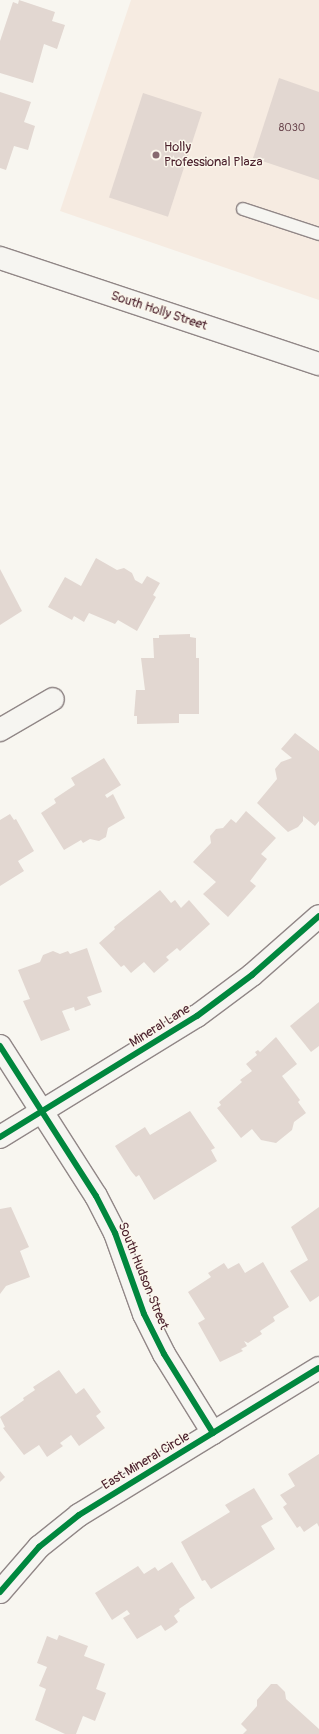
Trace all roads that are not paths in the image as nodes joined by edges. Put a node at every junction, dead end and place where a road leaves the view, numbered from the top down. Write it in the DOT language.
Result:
graph roads {
  1 [pos="243,209"];
  2 [pos="319,234"];
  3 [pos="0,258"];
  4 [pos="319,364"];
  5 [pos="53,699"];
  6 [pos="0,730"];
  7 [pos="319,916"];
  8 [pos="0,1046"];
  9 [pos="41,1113"];
  10 [pos="0,1137"];
  11 [pos="319,1368"];
  12 [pos="213,1433"];
  13 [pos="0,1592"];
  1 -- 2 [label="lane"];
  3 -- 4 [label="street, South Holly Street"];
  5 -- 6 [label="street"];
  7 -- 9 [label="street, Mineral Lane"];
  8 -- 9 [label="street, South Hudson Street"];
  9 -- 10 [label="street, Mineral Lane"];
  9 -- 12 [label="street, South Hudson Street"];
  11 -- 12 [label="street, East Mineral Circle"];
  12 -- 13 [label="street, East Mineral Circle"];
}
